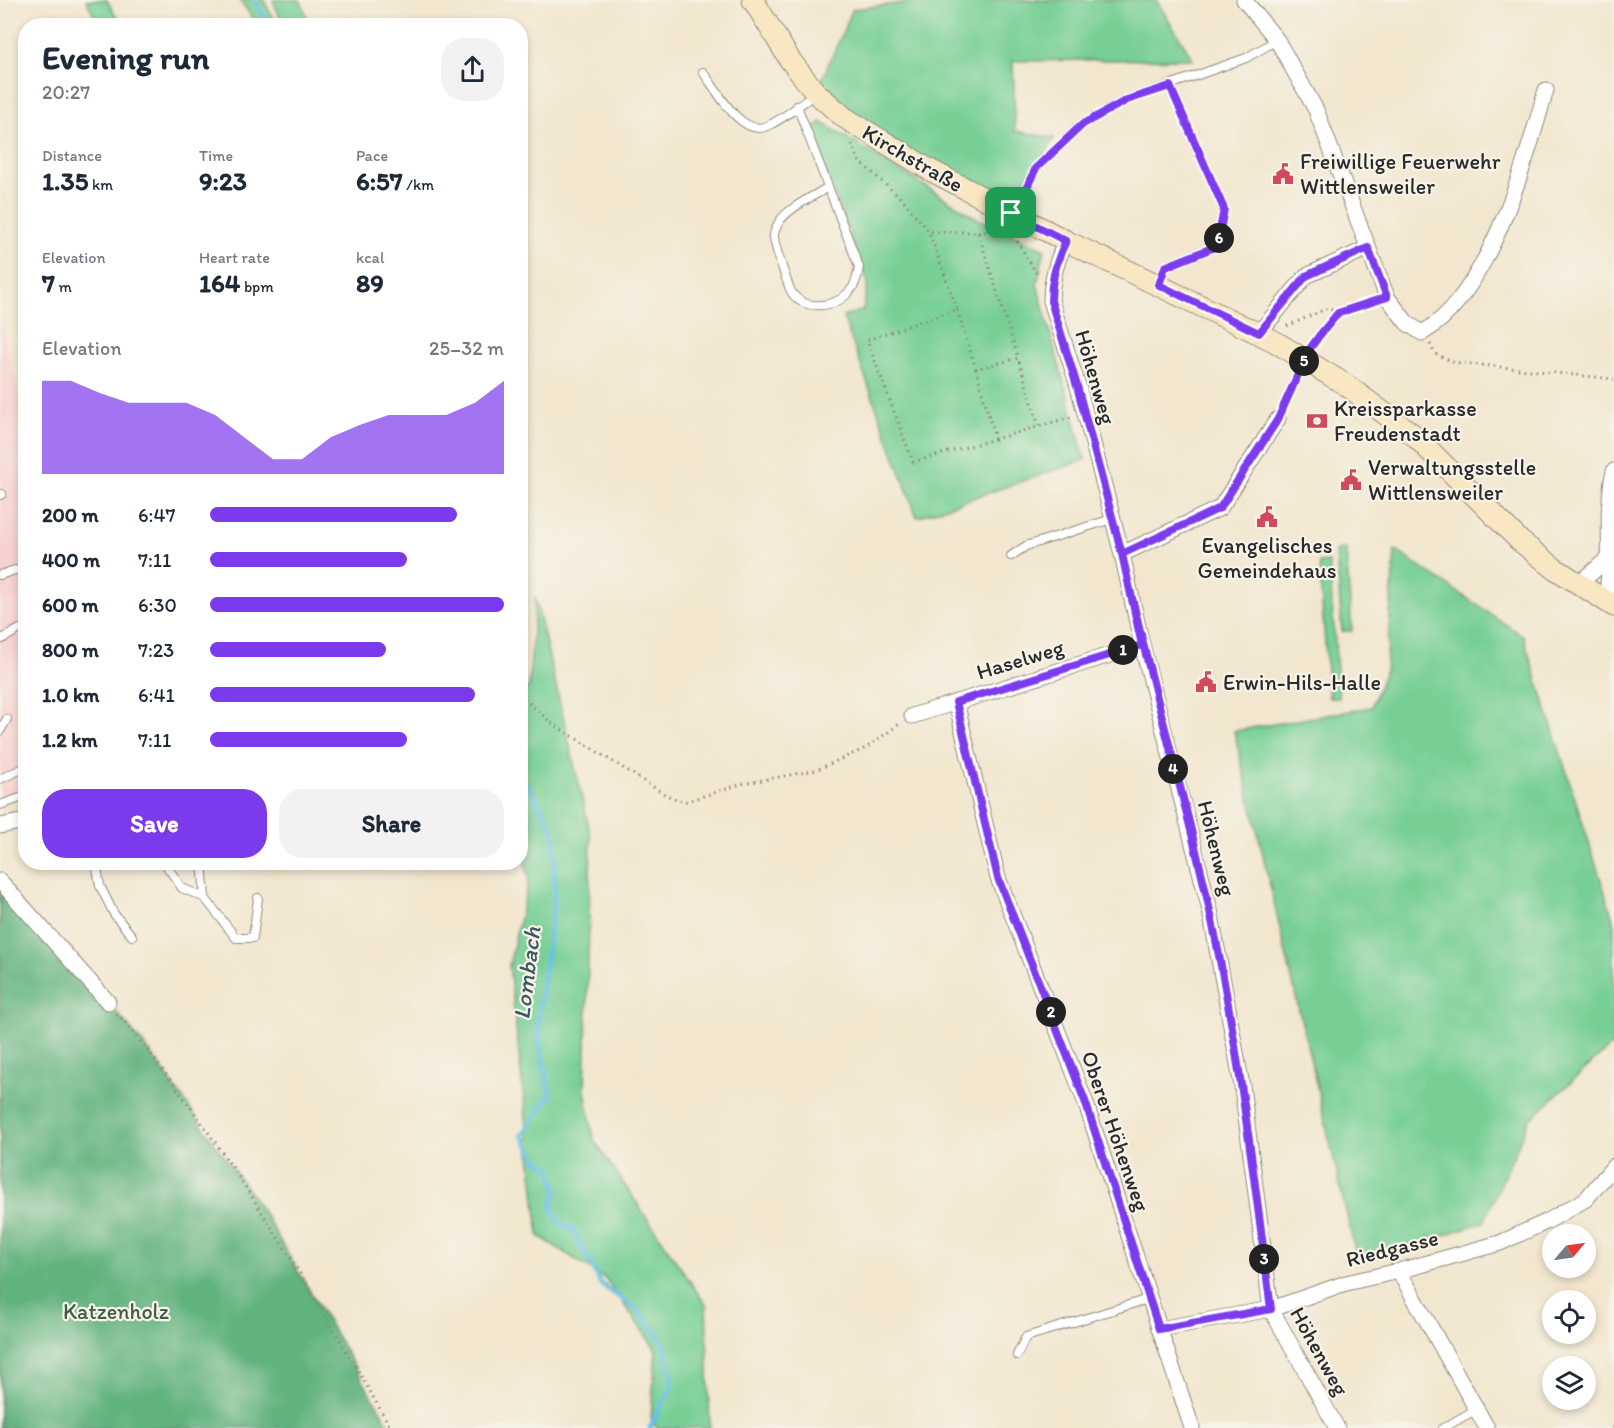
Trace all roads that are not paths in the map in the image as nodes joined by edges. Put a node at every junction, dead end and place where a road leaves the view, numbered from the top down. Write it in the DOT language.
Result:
graph roads {
  1 [pos="753,0"];
  2 [pos="1244,0"];
  3 [pos="1277,40"];
  4 [pos="703,72"];
  5 [pos="1170,86"];
  6 [pos="1546,90"];
  7 [pos="816,93"];
  8 [pos="797,106"];
  9 [pos="828,187"];
  10 [pos="1011,213"];
  11 [pos="1066,241"];
  12 [pos="1368,248"];
  13 [pos="1159,285"];
  14 [pos="1266,337"];
  15 [pos="1278,419"];
  16 [pos="1614,471"];
  17 [pos="1112,519"];
  18 [pos="1122,554"];
  19 [pos="1011,556"];
  20 [pos="1607,559"];
  21 [pos="15,570"];
  22 [pos="0,574"];
  23 [pos="1579,584"];
  24 [pos="1610,603"];
  25 [pos="18,630"];
  26 [pos="0,640"];
  27 [pos="1142,645"];
  28 [pos="956,702"];
  29 [pos="912,716"];
  30 [pos="7,719"];
  31 [pos="0,731"];
  32 [pos="18,771"];
  33 [pos="0,779"];
  34 [pos="18,799"];
  35 [pos="0,805"];
  36 [pos="18,822"];
  37 [pos="0,826"];
  38 [pos="98,870"];
  39 [pos="170,870"];
  40 [pos="203,870"];
  41 [pos="0,881"];
  42 [pos="205,898"];
  43 [pos="258,898"];
  44 [pos="132,936"];
  45 [pos="108,1002"];
  46 [pos="1614,1166"];
  47 [pos="1399,1271"];
  48 [pos="1148,1299"];
  49 [pos="1271,1309"];
  50 [pos="1159,1329"];
  51 [pos="1017,1355"];
  52 [pos="1477,1409"];
  53 [pos="1192,1428"];
  54 [pos="1337,1428"];
  55 [pos="1443,1428"];
  56 [pos="1487,1428"];
  1 -- 7 [label="street, Kirchstraße"];
  2 -- 3 [label="street"];
  3 -- 5 [label="lane"];
  3 -- 12 [label="street"];
  4 -- 8 [label="lane"];
  5 -- 10 [label="lane"];
  5 -- 13 [label="lane"];
  6 -- 12 [label="street"];
  7 -- 8 [label="lane"];
  7 -- 10 [label="street, Kirchstraße"];
  8 -- 9 [label="lane"];
  9 -- 9 [label="lane"];
  10 -- 11 [label="street, Kirchstraße"];
  11 -- 13 [label="street, Kirchstraße"];
  11 -- 17 [label="street, Höhenweg"];
  12 -- 14 [label="street"];
  13 -- 14 [label="street, Kirchstraße"];
  14 -- 23 [label="street, Kirchstraße"];
  15 -- 18 [label="street"];
  16 -- 20 [label="street"];
  17 -- 18 [label="street, Höhenweg"];
  17 -- 19 [label="lane"];
  18 -- 27 [label="street, Höhenweg"];
  20 -- 23 [label="street"];
  20 -- 24 [label="street"];
  21 -- 22 [label="lane"];
  23 -- 24 [label="street, Kirchstraße"];
  25 -- 26 [label="lane"];
  27 -- 28 [label="street, Haselweg"];
  27 -- 49 [label="street, Höhenweg"];
  28 -- 29 [label="street, Haselweg"];
  28 -- 48 [label="street, Oberer Höhenweg"];
  30 -- 31 [label="lane"];
  32 -- 33 [label="lane"];
  34 -- 35 [label="lane"];
  36 -- 37 [label="street"];
  38 -- 44 [label="lane"];
  39 -- 42 [label="lane"];
  40 -- 42 [label="lane"];
  41 -- 45 [label="street"];
  42 -- 43 [label="lane"];
  46 -- 47 [label="street, Riedgasse"];
  47 -- 49 [label="street, Riedgasse"];
  47 -- 52 [label="street"];
  48 -- 50 [label="street, Oberer Höhenweg"];
  48 -- 51 [label="lane"];
  49 -- 50 [label="street, Riedgasse"];
  49 -- 54 [label="street, Höhenweg"];
  50 -- 53 [label="street, Oberer Höhenweg"];
  52 -- 55 [label="lane"];
  52 -- 56 [label="street"];
}
